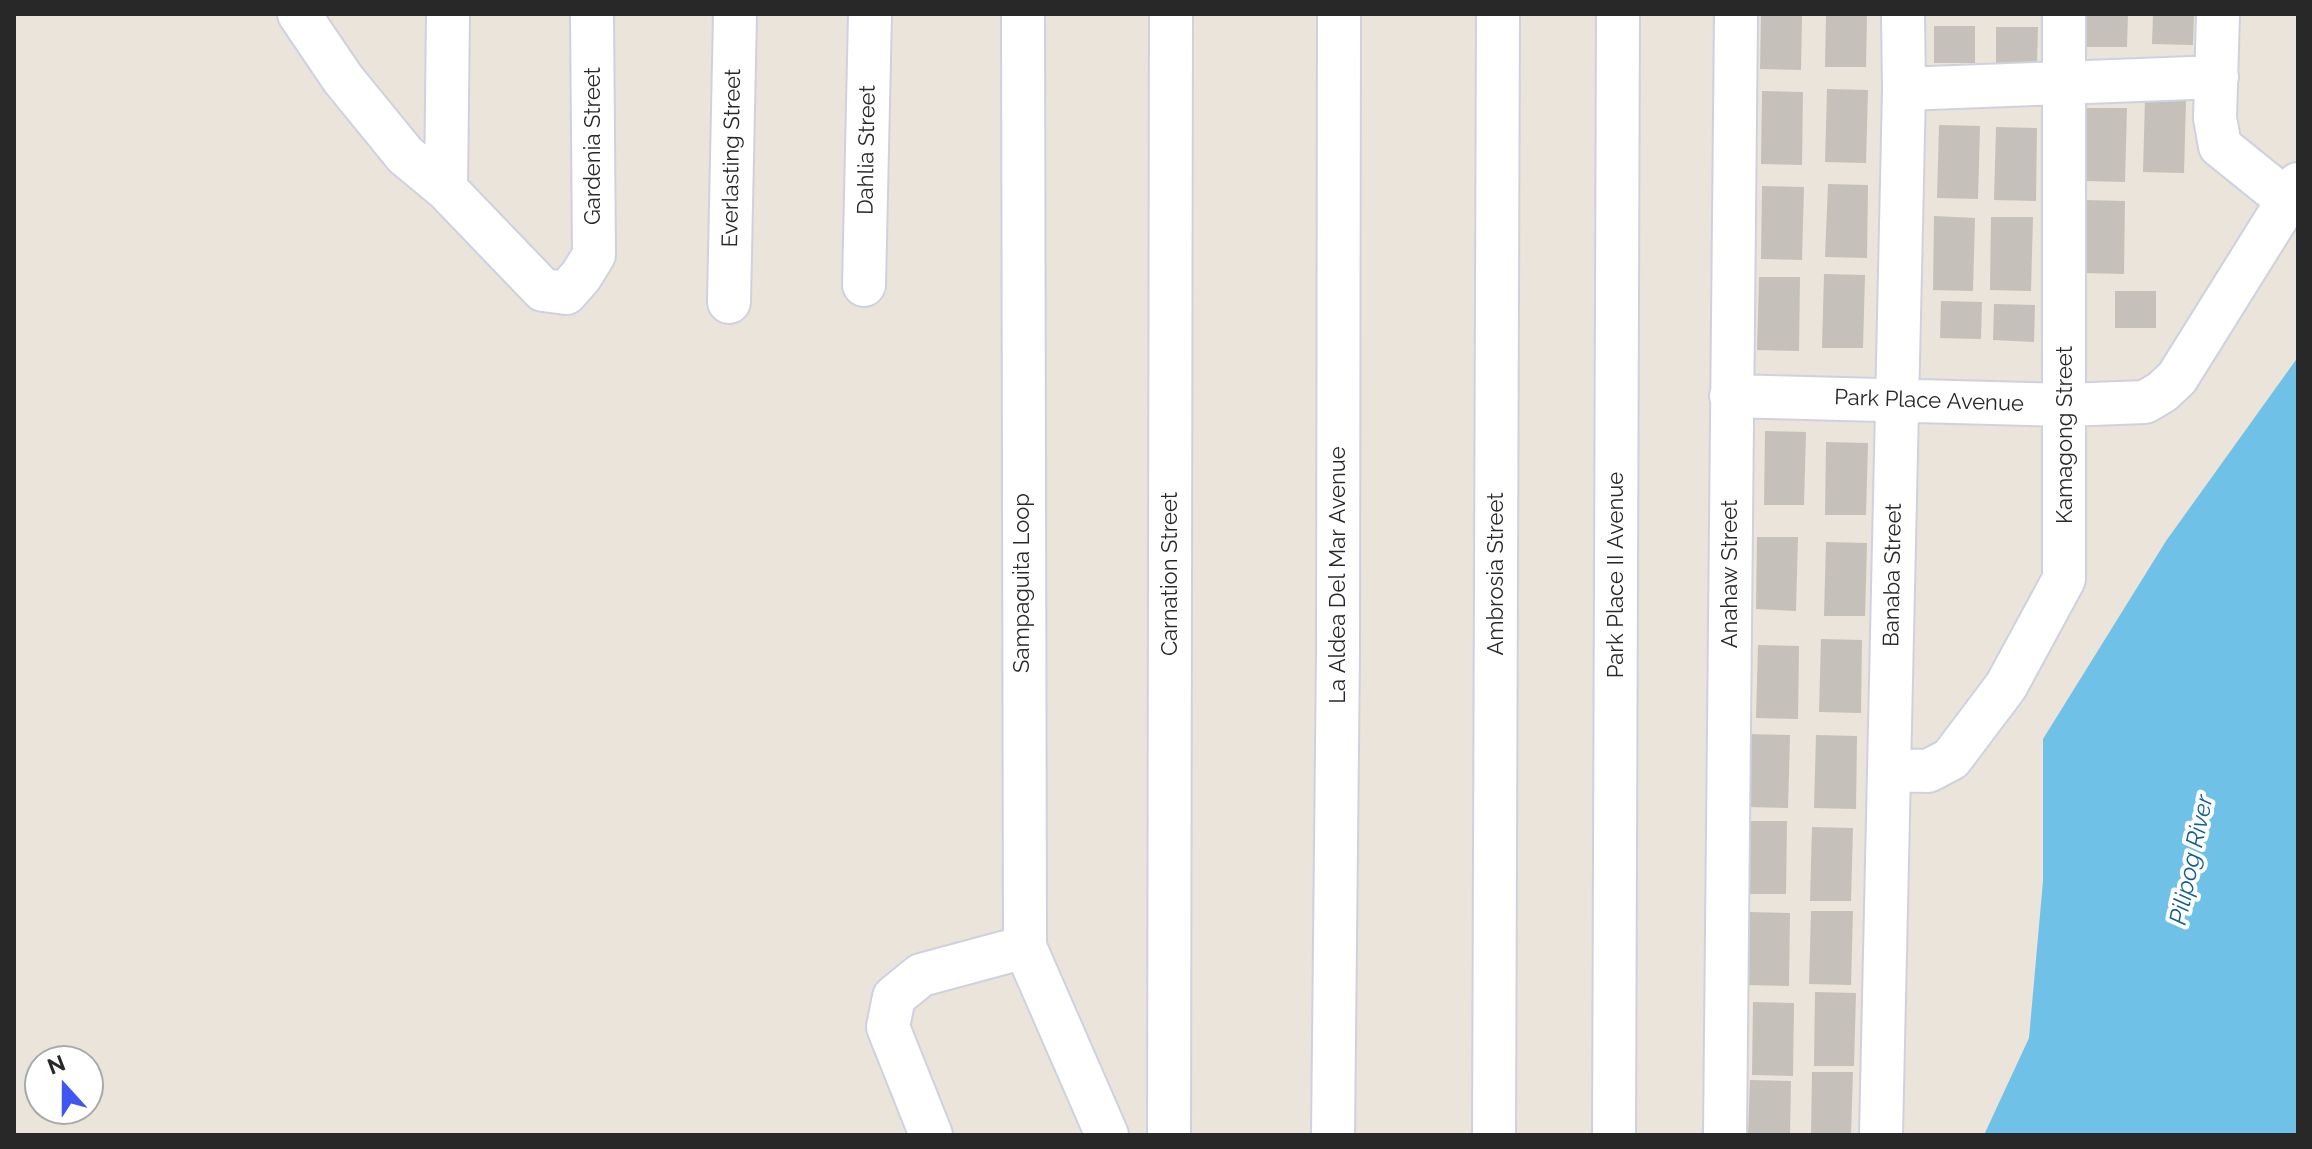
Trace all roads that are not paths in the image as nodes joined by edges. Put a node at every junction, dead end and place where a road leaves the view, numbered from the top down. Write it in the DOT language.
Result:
graph roads {
  1 [pos="299,14"];
  2 [pos="448,14"];
  3 [pos="592,14"];
  4 [pos="735,14"];
  5 [pos="870,14"];
  6 [pos="1023,14"];
  7 [pos="1171,14"];
  8 [pos="1339,14"];
  9 [pos="1498,14"];
  10 [pos="1618,14"];
  11 [pos="1736,14"];
  12 [pos="1903,14"];
  13 [pos="2064,14"];
  14 [pos="2218,14"];
  15 [pos="2217,77"];
  16 [pos="2064,83"];
  17 [pos="1904,89"];
  18 [pos="446,189"];
  19 [pos="2293,192"];
  20 [pos="864,285"];
  21 [pos="729,302"];
  22 [pos="1731,396"];
  23 [pos="1897,400"];
  24 [pos="2066,405"];
  25 [pos="1889,770"];
  26 [pos="1025,947"];
  27 [pos="931,1135"];
  28 [pos="1107,1135"];
  29 [pos="1169,1135"];
  30 [pos="1333,1135"];
  31 [pos="1494,1135"];
  32 [pos="1614,1135"];
  33 [pos="1725,1135"];
  34 [pos="1881,1135"];
  1 -- 18 [label="street"];
  2 -- 18 [label="street"];
  3 -- 18 [label="street, Gardenia Street"];
  4 -- 21 [label="street, Everlasting Street"];
  5 -- 20 [label="street, Dahlia Street"];
  6 -- 26 [label="street, Sampaguita Loop"];
  7 -- 29 [label="street, Carnation Street"];
  8 -- 30 [label="street, La Aldea Del Mar Avenue"];
  9 -- 31 [label="street, Ambrosia Street"];
  10 -- 32 [label="street, Park Place II Avenue"];
  11 -- 22 [label="street, Anahaw Street"];
  12 -- 17 [label="street, Banaba Street"];
  13 -- 16 [label="street, Kamagong Street"];
  14 -- 15 [label="street"];
  15 -- 16 [label="street"];
  15 -- 19 [label="street"];
  16 -- 17 [label="street"];
  16 -- 24 [label="street, Kamagong Street"];
  17 -- 23 [label="street, Banaba Street"];
  19 -- 24 [label="street, Park Place Avenue"];
  22 -- 23 [label="street, Park Place Avenue"];
  22 -- 33 [label="street, Anahaw Street"];
  23 -- 24 [label="street, Park Place Avenue"];
  23 -- 25 [label="street, Banaba Street"];
  24 -- 25 [label="street, Kamagong Street"];
  25 -- 34 [label="street, Banaba Street"];
  26 -- 27 [label="street"];
  26 -- 28 [label="street, Sampaguita Loop"];
}
